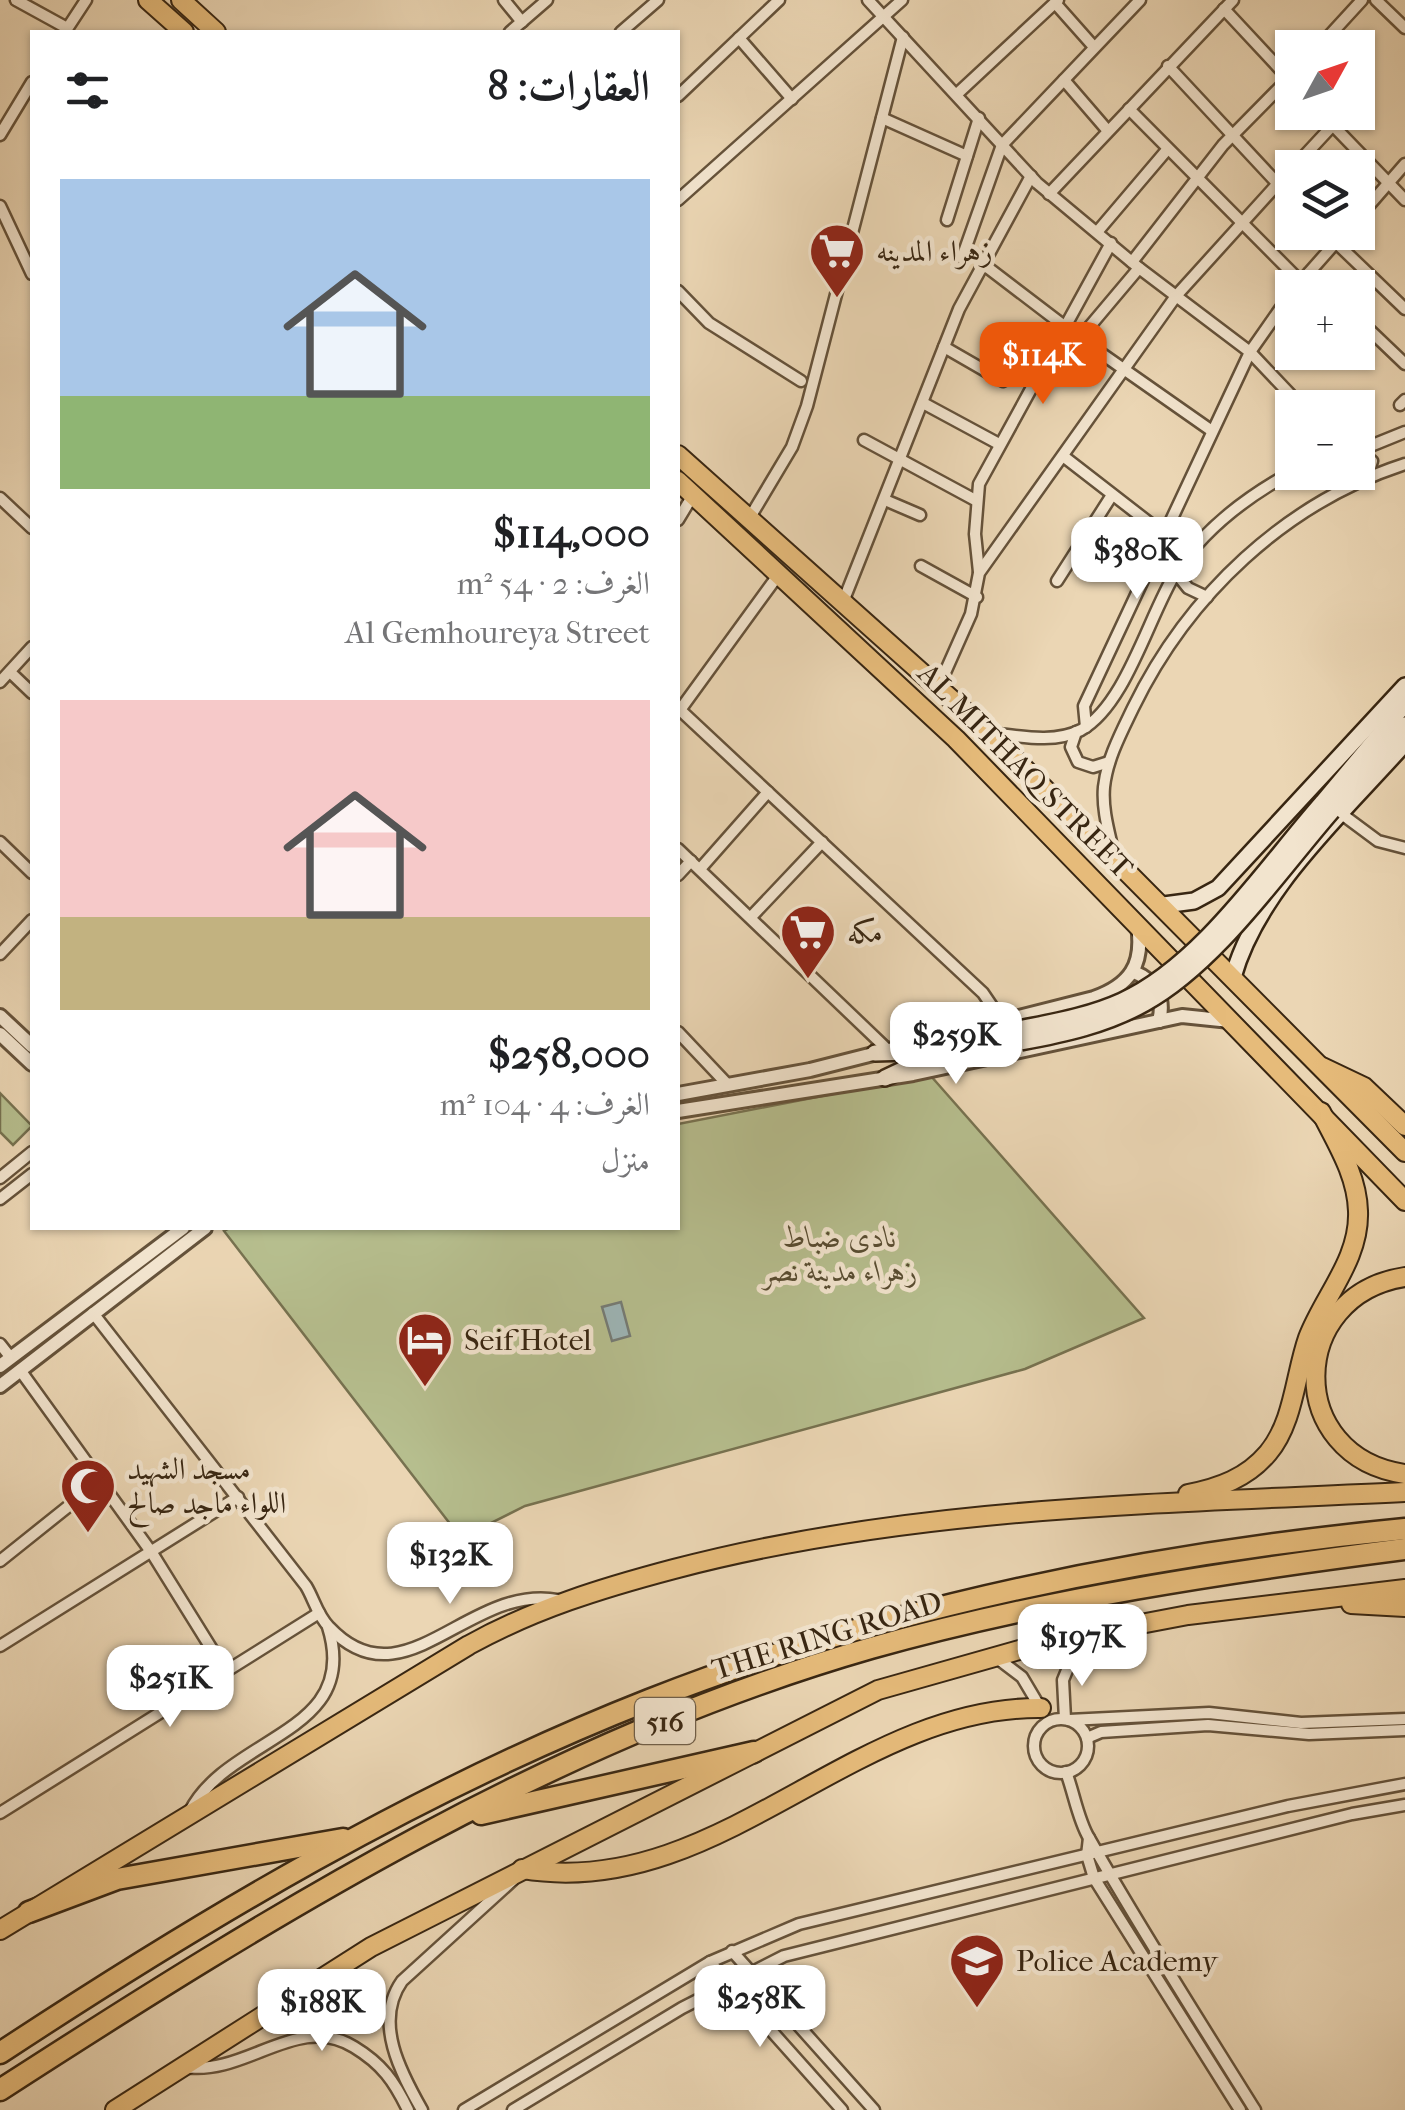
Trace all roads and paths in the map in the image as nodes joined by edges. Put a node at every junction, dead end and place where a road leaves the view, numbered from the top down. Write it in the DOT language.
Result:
graph roads {
  1 [pos="16,0"];
  2 [pos="86,0"];
  3 [pos="148,0"];
  4 [pos="181,0"];
  5 [pos="504,0"];
  6 [pos="547,0"];
  7 [pos="658,0"];
  8 [pos="779,0"];
  9 [pos="868,0"];
  10 [pos="902,0"];
  11 [pos="1140,0"];
  12 [pos="1234,0"];
  13 [pos="1362,0"];
  14 [pos="1376,0"];
  15 [pos="1056,2"];
  16 [pos="1224,9"];
  17 [pos="884,18"];
  18 [pos="522,22"];
  19 [pos="1405,28"];
  20 [pos="66,30"];
  21 [pos="182,30"];
  22 [pos="214,30"];
  23 [pos="512,30"];
  24 [pos="623,30"];
  25 [pos="1334,30"];
  26 [pos="739,38"];
  27 [pos="903,38"];
  28 [pos="1094,47"];
  29 [pos="1275,62"];
  30 [pos="1168,66"];
  31 [pos="1064,80"];
  32 [pos="30,89"];
  33 [pos="680,94"];
  34 [pos="957,94"];
  35 [pos="1275,94"];
  36 [pos="792,99"];
  37 [pos="1129,108"];
  38 [pos="882,118"];
  39 [pos="979,118"];
  40 [pos="1328,130"];
  41 [pos="1336,130"];
  42 [pos="1108,131"];
  43 [pos="0,134"];
  44 [pos="1232,136"];
  45 [pos="1002,144"];
  46 [pos="1310,150"];
  47 [pos="1166,151"];
  48 [pos="967,156"];
  49 [pos="1405,164"];
  50 [pos="1031,176"];
  51 [pos="1195,179"];
  52 [pos="1275,181"];
  53 [pos="1388,183"];
  54 [pos="1275,187"];
  55 [pos="1049,194"];
  56 [pos="680,198"];
  57 [pos="1375,198"];
  58 [pos="1405,200"];
  59 [pos="0,206"];
  60 [pos="947,220"];
  61 [pos="1240,223"];
  62 [pos="1098,231"];
  63 [pos="1111,243"];
  64 [pos="1330,250"];
  65 [pos="1343,250"];
  66 [pos="962,258"];
  67 [pos="983,264"];
  68 [pos="1136,265"];
  69 [pos="30,270"];
  70 [pos="1281,270"];
  71 [pos="1312,270"];
  72 [pos="680,293"];
  73 [pos="1176,296"];
  74 [pos="1405,309"];
  75 [pos="1275,317"];
  76 [pos="1066,326"];
  77 [pos="1375,335"];
  78 [pos="944,347"];
  79 [pos="1095,350"];
  80 [pos="1250,352"];
  81 [pos="1405,364"];
  82 [pos="1121,370"];
  83 [pos="801,381"];
  84 [pos="1003,381"];
  85 [pos="1286,390"];
  86 [pos="923,403"];
  87 [pos="1212,431"];
  88 [pos="1405,432"];
  89 [pos="864,440"];
  90 [pos="999,444"];
  91 [pos="1375,444"];
  92 [pos="1063,456"];
  93 [pos="680,457"];
  94 [pos="901,463"];
  95 [pos="1405,464"];
  96 [pos="1375,475"];
  97 [pos="680,483"];
  98 [pos="1275,483"];
  99 [pos="1347,490"];
  100 [pos="693,495"];
  101 [pos="1112,495"];
  102 [pos="0,498"];
  103 [pos="886,500"];
  104 [pos="976,501"];
  105 [pos="920,515"];
  106 [pos="680,517"];
  107 [pos="749,520"];
  108 [pos="30,522"];
  109 [pos="1165,535"];
  110 [pos="920,566"];
  111 [pos="1176,572"];
  112 [pos="780,573"];
  113 [pos="979,573"];
  114 [pos="1058,581"];
  115 [pos="977,597"];
  116 [pos="1206,597"];
  117 [pos="843,602"];
  118 [pos="30,650"];
  119 [pos="4,676"];
  120 [pos="939,686"];
  121 [pos="1405,686"];
  122 [pos="30,692"];
  123 [pos="1405,704"];
  124 [pos="680,708"];
  125 [pos="680,710"];
  126 [pos="1405,725"];
  127 [pos="1081,730"];
  128 [pos="988,733"];
  129 [pos="1405,743"];
  130 [pos="1109,762"];
  131 [pos="768,792"];
  132 [pos="1332,810"];
  133 [pos="0,842"];
  134 [pos="822,842"];
  135 [pos="1405,848"];
  136 [pos="680,851"];
  137 [pos="1114,856"];
  138 [pos="695,865"];
  139 [pos="30,871"];
  140 [pos="680,874"];
  141 [pos="1218,888"];
  142 [pos="1164,905"];
  143 [pos="751,917"];
  144 [pos="1254,921"];
  145 [pos="30,922"];
  146 [pos="1138,923"];
  147 [pos="0,954"];
  148 [pos="1134,972"];
  149 [pos="1233,977"];
  150 [pos="0,1016"];
  151 [pos="1002,1021"];
  152 [pos="1159,1021"];
  153 [pos="1235,1023"];
  154 [pos="0,1034"];
  155 [pos="680,1034"];
  156 [pos="1020,1036"];
  157 [pos="30,1044"];
  158 [pos="881,1051"];
  159 [pos="30,1062"];
  160 [pos="1322,1067"];
  161 [pos="884,1078"];
  162 [pos="728,1085"];
  163 [pos="682,1093"];
  164 [pos="684,1110"];
  165 [pos="1320,1112"];
  166 [pos="1405,1126"];
  167 [pos="1405,1152"];
  168 [pos="30,1154"];
  169 [pos="30,1176"];
  170 [pos="0,1178"];
  171 [pos="0,1198"];
  172 [pos="1405,1200"];
  173 [pos="177,1230"];
  174 [pos="201,1230"];
  175 [pos="1405,1277"];
  176 [pos="93,1313"];
  177 [pos="0,1344"];
  178 [pos="5,1362"];
  179 [pos="20,1370"];
  180 [pos="0,1386"];
  181 [pos="1405,1474"];
  182 [pos="100,1481"];
  183 [pos="1405,1492"];
  184 [pos="238,1497"];
  185 [pos="1104,1507"];
  186 [pos="1405,1529"];
  187 [pos="1405,1549"];
  188 [pos="152,1553"];
  189 [pos="0,1561"];
  190 [pos="1405,1589"];
  191 [pos="1321,1598"];
  192 [pos="562,1601"];
  193 [pos="1405,1606"];
  194 [pos="319,1613"];
  195 [pos="328,1626"];
  196 [pos="1082,1636"];
  197 [pos="0,1646"];
  198 [pos="993,1655"];
  199 [pos="226,1672"];
  200 [pos="1042,1716"];
  201 [pos="1405,1719"];
  202 [pos="1067,1720"];
  203 [pos="1405,1730"];
  204 [pos="1087,1738"];
  205 [pos="754,1752"];
  206 [pos="1066,1772"];
  207 [pos="1405,1784"];
  208 [pos="1405,1806"];
  209 [pos="0,1813"];
  210 [pos="189,1814"];
  211 [pos="436,1826"];
  212 [pos="360,1837"];
  213 [pos="1088,1838"];
  214 [pos="1100,1852"];
  215 [pos="1087,1855"];
  216 [pos="520,1870"];
  217 [pos="1110,1874"];
  218 [pos="1094,1878"];
  219 [pos="29,1912"];
  220 [pos="0,1930"];
  221 [pos="732,1951"];
  222 [pos="710,1962"];
  223 [pos="750,1972"];
  224 [pos="727,1983"];
  225 [pos="0,2053"];
  226 [pos="181,2066"];
  227 [pos="0,2090"];
  228 [pos="115,2110"];
  229 [pos="408,2110"];
  230 [pos="422,2110"];
  231 [pos="464,2110"];
  232 [pos="513,2110"];
  233 [pos="842,2110"];
  234 [pos="874,2110"];
  235 [pos="1240,2110"];
  236 [pos="1255,2110"];
  1 -- 20 [label="street"];
  2 -- 20 [label="street"];
  3 -- 21 [label="main road"];
  4 -- 22 [label="main road"];
  5 -- 18 [label="street"];
  6 -- 18 [label="street"];
  7 -- 24 [label="street"];
  8 -- 26 [label="street"];
  9 -- 17 [label="street"];
  10 -- 17 [label="street"];
  11 -- 28 [label="street"];
  12 -- 16 [label="street"];
  13 -- 25 [label="street"];
  14 -- 19 [label="street"];
  15 -- 28 [label="street"];
  15 -- 34 [label="street"];
  16 -- 29 [label="street"];
  16 -- 30 [label="street"];
  17 -- 27 [label="street"];
  17 -- 36 [label="street"];
  18 -- 23 [label="street"];
  26 -- 33 [label="street"];
  26 -- 36 [label="street"];
  27 -- 34 [label="street"];
  27 -- 38 [label="street"];
  28 -- 31 [label="street"];
  30 -- 37 [label="street"];
  30 -- 44 [label="street"];
  31 -- 42 [label="street"];
  31 -- 45 [label="street"];
  32 -- 43 [label="street"];
  34 -- 39 [label="street"];
  35 -- 44 [label="street"];
  36 -- 56 [label="street"];
  37 -- 42 [label="street"];
  37 -- 47 [label="street"];
  38 -- 48 [label="street"];
  38 -- 107 [label="street"];
  39 -- 45 [label="street"];
  39 -- 48 [label="street"];
  40 -- 46 [label="street"];
  41 -- 53 [label="street"];
  42 -- 55 [label="street"];
  44 -- 51 [label="street"];
  44 -- 52 [label="street"];
  45 -- 50 [label="street"];
  45 -- 66 [label="street"];
  47 -- 51 [label="street"];
  47 -- 62 [label="street"];
  48 -- 60 [label="street"];
  49 -- 53 [label="street"];
  50 -- 55 [label="street"];
  50 -- 67 [label="street"];
  51 -- 61 [label="street"];
  51 -- 68 [label="street"];
  53 -- 57 [label="street"];
  53 -- 58 [label="street"];
  54 -- 61 [label="street"];
  55 -- 62 [label="street"];
  59 -- 69 [label="street"];
  61 -- 70 [label="street"];
  61 -- 73 [label="street"];
  62 -- 63 [label="street"];
  63 -- 68 [label="street"];
  63 -- 76 [label="street"];
  64 -- 71 [label="street"];
  65 -- 74 [label="street"];
  67 -- 76 [label="street"];
  67 -- 78 [label="street"];
  68 -- 73 [label="street"];
  68 -- 76 [label="street"];
  72 -- 83 [label="street"];
  73 -- 80 [label="street"];
  73 -- 82 [label="street"];
  75 -- 80 [label="street"];
  76 -- 90 [label="street"];
  77 -- 81 [label="street"];
  78 -- 84 [label="street"];
  78 -- 86 [label="street"];
  79 -- 82 [label="street"];
  80 -- 85 [label="street"];
  80 -- 87 [label="street"];
  82 -- 87 [label="street"];
  82 -- 92 [label="street"];
  86 -- 90 [label="street"];
  86 -- 94 [label="street"];
  87 -- 109 [label="street"];
  88 -- 91 [label="street"];
  89 -- 94 [label="street"];
  90 -- 104 [label="street"];
  92 -- 101 [label="street"];
  92 -- 113 [label="street"];
  93 -- 107 [label="main road, AL MITHAQ STREET"];
  94 -- 103 [label="street"];
  94 -- 104 [label="street"];
  95 -- 96 [label="street"];
  97 -- 100 [label="main road, AL MITHAQ STREET"];
  98 -- 111 [label="street"];
  99 -- 116 [label="street"];
  100 -- 106 [label="street"];
  100 -- 112 [label="main road, AL MITHAQ STREET"];
  101 -- 109 [label="street"];
  101 -- 114 [label="street"];
  102 -- 108 [label="street"];
  103 -- 105 [label="street"];
  103 -- 117 [label="street"];
  104 -- 113 [label="street"];
  107 -- 117 [label="main road, AL MITHAQ STREET"];
  109 -- 127 [label="street"];
  110 -- 115 [label="street"];
  111 -- 116 [label="street"];
  111 -- 127 [label="street"];
  112 -- 124 [label="street"];
  112 -- 146 [label="main road, AL MITHAQ STREET"];
  113 -- 115 [label="street"];
  115 -- 120 [label="street"];
  116 -- 130 [label="street"];
  117 -- 120 [label="main road, AL MITHAQ STREET"];
  118 -- 119 [label="street"];
  119 -- 122 [label="street"];
  120 -- 128 [label="main road, AL MITHAQ STREET"];
  121 -- 141 [label="main road"];
  123 -- 132 [label="main road"];
  125 -- 131 [label="street"];
  126 -- 132 [label="main road"];
  127 -- 128 [label="street"];
  127 -- 130 [label="street"];
  128 -- 137 [label="main road, AL MITHAQ STREET"];
  129 -- 132 [label="main road"];
  130 -- 137 [label="street"];
  131 -- 134 [label="street"];
  131 -- 138 [label="street"];
  132 -- 135 [label="street"];
  132 -- 144 [label="main road"];
  132 -- 156 [label="main road, bridge"];
  133 -- 139 [label="street"];
  134 -- 143 [label="street"];
  134 -- 151 [label="street"];
  136 -- 138 [label="street"];
  137 -- 142 [label="main road, AL MITHAQ STREET"];
  138 -- 140 [label="street"];
  138 -- 143 [label="street"];
  141 -- 142 [label="main road"];
  141 -- 144 [label="main road"];
  142 -- 149 [label="main road, AL MITHAQ STREET"];
  143 -- 158 [label="street"];
  144 -- 149 [label="main road"];
  145 -- 147 [label="street"];
  146 -- 148 [label="street"];
  146 -- 153 [label="main road, AL MITHAQ STREET"];
  148 -- 151 [label="street"];
  148 -- 152 [label="street"];
  149 -- 160 [label="main road, AL MITHAQ STREET"];
  150 -- 157 [label="street"];
  151 -- 158 [label="street"];
  152 -- 153 [label="street"];
  152 -- 161 [label="street"];
  153 -- 165 [label="main road, AL MITHAQ STREET"];
  154 -- 159 [label="street"];
  155 -- 162 [label="street"];
  156 -- 158 [label="main road"];
  156 -- 161 [label="main road"];
  158 -- 162 [label="street"];
  160 -- 166 [label="main road"];
  160 -- 167 [label="main road, AL MITHAQ STREET"];
  161 -- 164 [label="street"];
  162 -- 163 [label="street"];
  163 -- 164 [label="street"];
  165 -- 172 [label="main road, AL MITHAQ STREET"];
  165 -- 185 [label="main road"];
  168 -- 170 [label="street"];
  169 -- 171 [label="street"];
  173 -- 178 [label="street"];
  174 -- 176 [label="street"];
  175 -- 181 [label="main road"];
  176 -- 179 [label="street"];
  176 -- 184 [label="street"];
  177 -- 178 [label="street"];
  179 -- 180 [label="street"];
  179 -- 182 [label="street"];
  182 -- 188 [label="street"];
  182 -- 189 [label="street"];
  183 -- 185 [label="main road"];
  184 -- 188 [label="street"];
  184 -- 194 [label="street"];
  185 -- 192 [label="main road"];
  186 -- 212 [label="highway, THE RING ROAD / 516"];
  187 -- 211 [label="highway, THE RING ROAD / 516"];
  188 -- 197 [label="street"];
  188 -- 199 [label="street"];
  190 -- 191 [label="main road, 516"];
  191 -- 193 [label="main road, 516"];
  191 -- 196 [label="main road, 516"];
  192 -- 195 [label="street"];
  192 -- 210 [label="main road"];
  194 -- 195 [label="street"];
  194 -- 199 [label="street"];
  195 -- 210 [label="street"];
  196 -- 198 [label="main road, 516"];
  196 -- 202 [label="street"];
  198 -- 200 [label="street"];
  198 -- 205 [label="main road, 516"];
  199 -- 209 [label="street"];
  200 -- 202 [label="street"];
  200 -- 206 [label="street"];
  200 -- 216 [label="main road"];
  201 -- 202 [label="street"];
  202 -- 204 [label="street"];
  203 -- 204 [label="street"];
  204 -- 206 [label="street"];
  205 -- 211 [label="highway, 516"];
  205 -- 216 [label="main road, 516"];
  206 -- 213 [label="street"];
  207 -- 214 [label="street"];
  208 -- 217 [label="street"];
  210 -- 219 [label="main road"];
  211 -- 227 [label="highway, THE RING ROAD / 516"];
  212 -- 219 [label="highway"];
  212 -- 225 [label="highway, THE RING ROAD / 516"];
  213 -- 214 [label="street"];
  213 -- 215 [label="street"];
  214 -- 215 [label="street"];
  214 -- 217 [label="street"];
  215 -- 218 [label="street"];
  215 -- 221 [label="street"];
  216 -- 226 [label="main road, 516"];
  216 -- 230 [label="street"];
  217 -- 218 [label="street"];
  217 -- 236 [label="street"];
  218 -- 223 [label="street"];
  218 -- 235 [label="street"];
  219 -- 220 [label="main road"];
  221 -- 222 [label="street"];
  221 -- 223 [label="street"];
  222 -- 224 [label="street"];
  222 -- 231 [label="street"];
  223 -- 224 [label="street"];
  223 -- 234 [label="street"];
  224 -- 232 [label="street"];
  224 -- 233 [label="street"];
  226 -- 228 [label="main road, 516"];
  226 -- 229 [label="street"];
}
